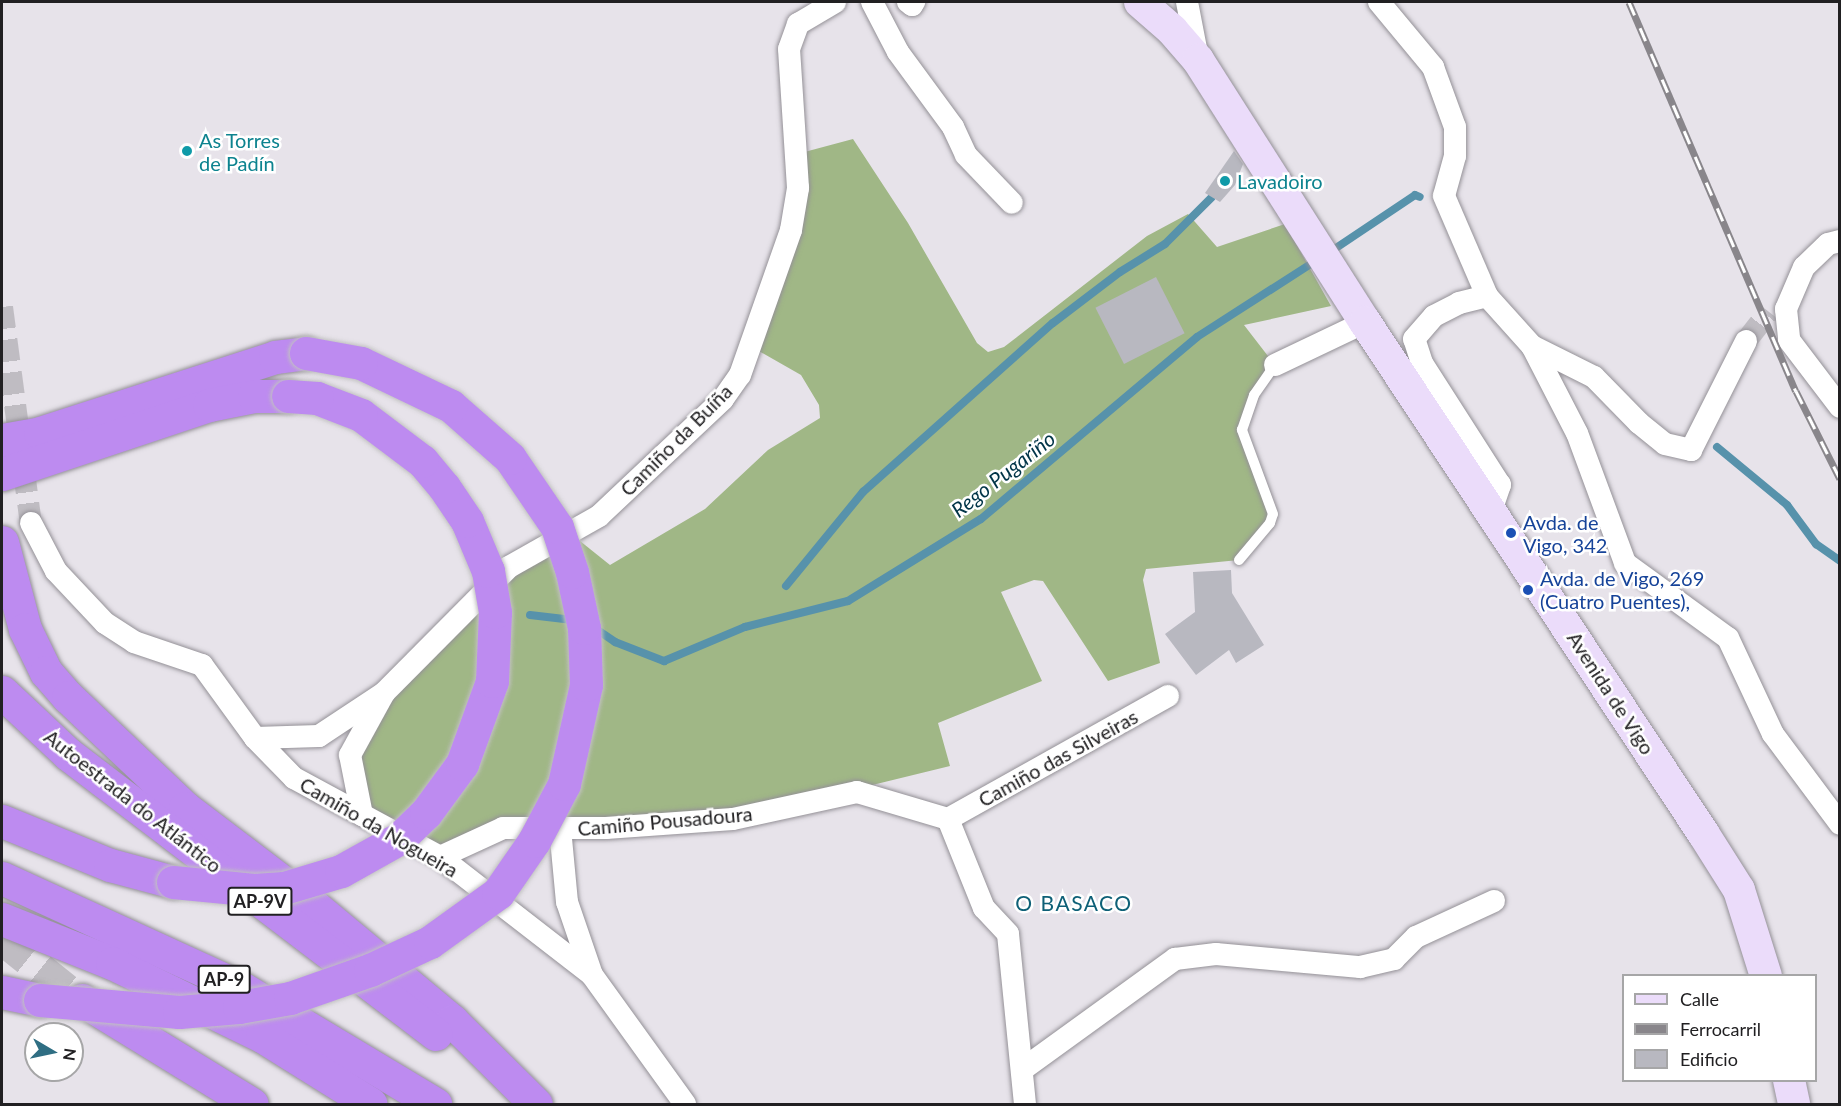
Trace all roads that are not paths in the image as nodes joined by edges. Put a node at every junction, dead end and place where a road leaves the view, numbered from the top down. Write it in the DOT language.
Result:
graph roads {
  1 [pos="835,2"];
  2 [pos="872,2"];
  3 [pos="908,2"];
  4 [pos="914,2"];
  5 [pos="1140,2"];
  6 [pos="1187,2"];
  7 [pos="1379,2"];
  8 [pos="1198,60"];
  9 [pos="1012,203"];
  10 [pos="1839,241"];
  11 [pos="1804,267"];
  12 [pos="1487,296"];
  13 [pos="1770,312"];
  14 [pos="1360,315"];
  15 [pos="1746,341"];
  16 [pos="1532,346"];
  17 [pos="1275,364"];
  18 [pos="1839,407"];
  19 [pos="2,440"];
  20 [pos="2,474"];
  21 [pos="1491,511"];
  22 [pos="30,523"];
  23 [pos="2,542"];
  24 [pos="1239,560"];
  25 [pos="2,692"];
  26 [pos="384,693"];
  27 [pos="1168,696"];
  28 [pos="255,738"];
  29 [pos="362,815"];
  30 [pos="948,819"];
  31 [pos="2,821"];
  32 [pos="1839,824"];
  33 [pos="560,828"];
  34 [pos="440,857"];
  35 [pos="2,878"];
  36 [pos="1494,901"];
  37 [pos="2,919"];
  38 [pos="1766,974"];
  39 [pos="592,975"];
  40 [pos="2,992"];
  41 [pos="54,995"];
  42 [pos="1023,1069"];
  43 [pos="1789,1082"];
  44 [pos="252,1104"];
  45 [pos="370,1104"];
  46 [pos="435,1104"];
  47 [pos="523,1104"];
  48 [pos="536,1104"];
  49 [pos="685,1104"];
  50 [pos="1025,1104"];
  51 [pos="1794,1104"];
  1 -- 26 [label="street, Camiño da Buíña"];
  2 -- 9 [label="street"];
  3 -- 4 [label="street"];
  5 -- 8 [label="main road, Avenida de Vigo"];
  6 -- 8 [label="street"];
  7 -- 12 [label="street"];
  8 -- 14 [label="main road, Avenida de Vigo"];
  10 -- 11 [label="street"];
  11 -- 13 [label="street"];
  11 -- 18 [label="street"];
  12 -- 16 [label="street"];
  12 -- 21 [label="street"];
  14 -- 17 [label="street"];
  14 -- 21 [label="main road, Avenida de Vigo"];
  15 -- 16 [label="street"];
  16 -- 32 [label="street"];
  17 -- 24 [label="lane"];
  19 -- 41 [label="highway, bridge"];
  20 -- 31 [label="highway, bridge"];
  21 -- 38 [label="main road, Avenida de Vigo"];
  22 -- 28 [label="street, Camiño da Nogueira"];
  23 -- 48 [label="highway"];
  25 -- 47 [label="highway, Autoestrada do Atlántico / AP-9V"];
  26 -- 28 [label="street, Camiño da Buíña"];
  26 -- 29 [label="street, Camiño da Buíña"];
  27 -- 30 [label="street, Camiño das Silveiras"];
  28 -- 29 [label="street, Camiño da Nogueira"];
  29 -- 34 [label="street, Camiño da Nogueira"];
  30 -- 33 [label="street, Camiño Pousadoura"];
  30 -- 42 [label="street"];
  33 -- 34 [label="street, Camiño Pousadoura"];
  33 -- 39 [label="street, Camiño da Nogueira"];
  34 -- 39 [label="street, Camiño da Nogueira"];
  35 -- 46 [label="highway, AP-9"];
  36 -- 42 [label="street"];
  37 -- 45 [label="highway, AP-9"];
  39 -- 49 [label="street, Camiño da Nogueira"];
  40 -- 41 [label="highway"];
  41 -- 44 [label="highway"];
  42 -- 50 [label="street"];
  43 -- 51 [label="main road"];
}
